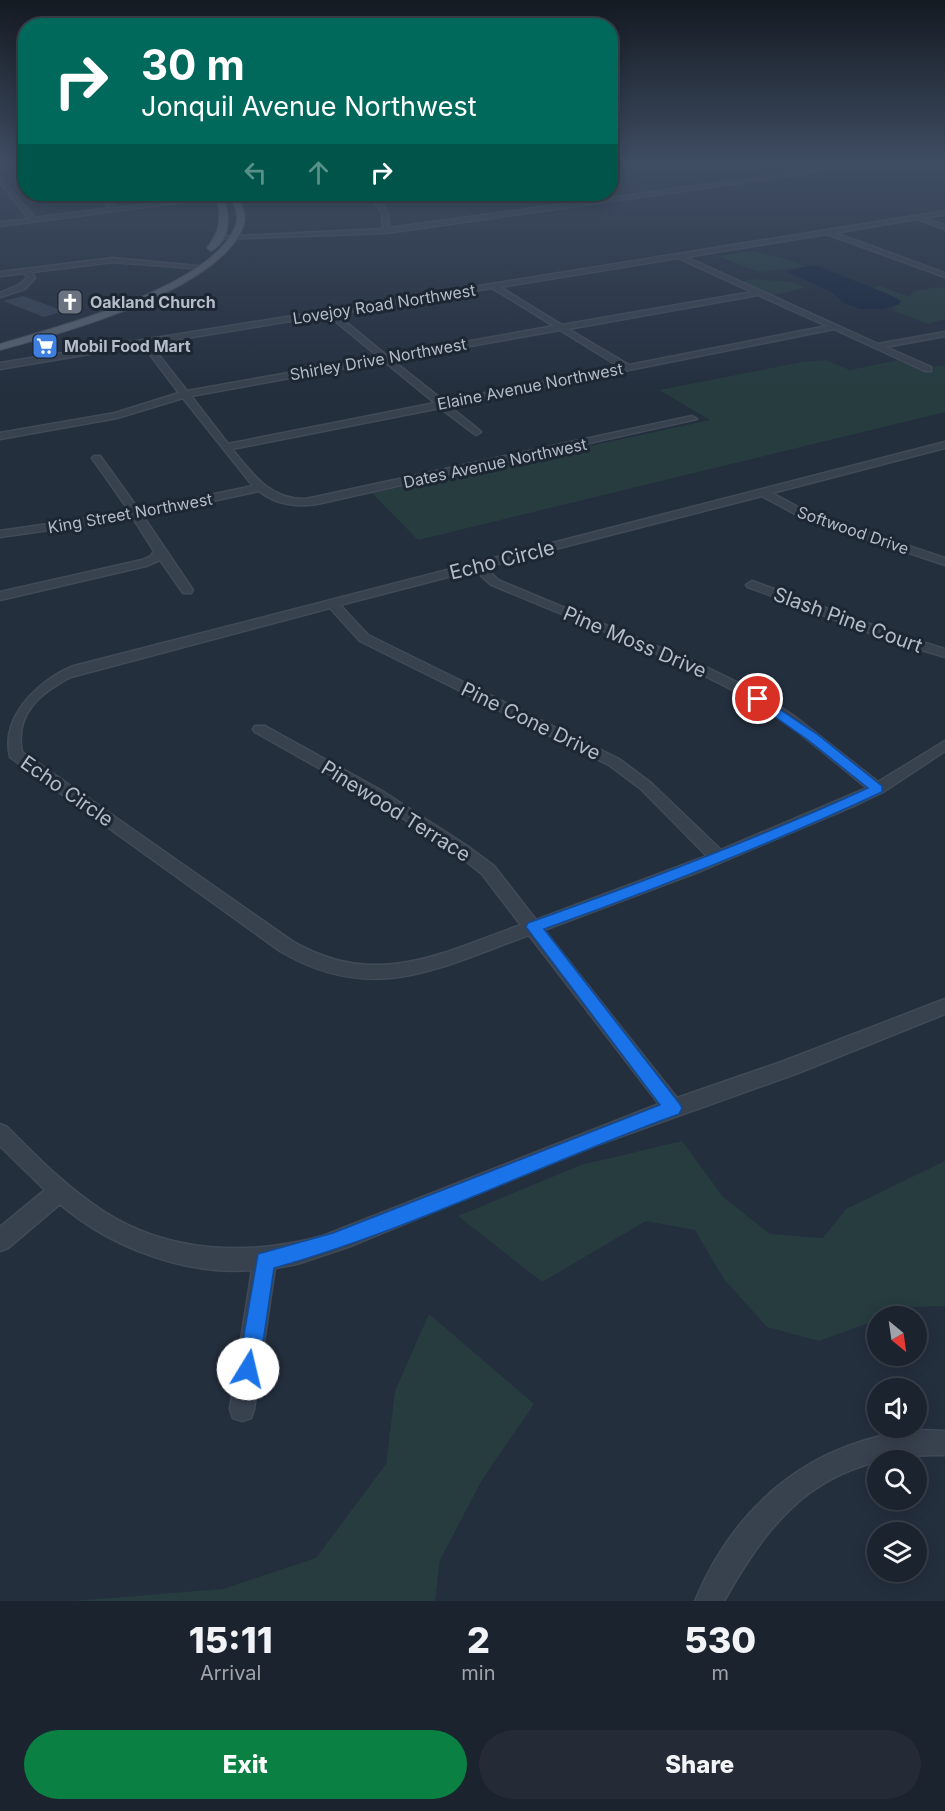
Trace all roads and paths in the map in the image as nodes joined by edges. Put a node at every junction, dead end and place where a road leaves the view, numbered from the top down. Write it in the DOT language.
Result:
graph roads {
  1 [pos="216,240"];
  2 [pos="231,240"];
  3 [pos="780,240"];
  4 [pos="849,240"];
  5 [pos="678,256"];
  6 [pos="189,265"];
  7 [pos="204,267"];
  8 [pos="28,271"];
  9 [pos="0,274"];
  10 [pos="945,275"];
  11 [pos="493,286"];
  12 [pos="758,292"];
  13 [pos="0,295"];
  14 [pos="116,302"];
  15 [pos="129,304"];
  16 [pos="330,313"];
  17 [pos="561,327"];
  18 [pos="834,327"];
  19 [pos="945,334"];
  20 [pos="0,339"];
  21 [pos="145,343"];
  22 [pos="878,346"];
  23 [pos="0,347"];
  24 [pos="384,358"];
  25 [pos="0,366"];
  26 [pos="626,367"];
  27 [pos="928,369"];
  28 [pos="186,394"];
  29 [pos="440,404"];
  30 [pos="692,419"];
  31 [pos="476,432"];
  32 [pos="0,436"];
  33 [pos="945,445"];
  34 [pos="227,447"];
  35 [pos="97,458"];
  36 [pos="259,488"];
  37 [pos="763,492"];
  38 [pos="138,514"];
  39 [pos="0,534"];
  40 [pos="159,552"];
  41 [pos="945,562"];
  42 [pos="477,566"];
  43 [pos="752,585"];
  44 [pos="187,590"];
  45 [pos="0,596"];
  46 [pos="332,603"];
  47 [pos="945,653"];
  48 [pos="260,729"];
  49 [pos="945,745"];
  50 [pos="878,789"];
  51 [pos="718,857"];
  52 [pos="534,927"];
  53 [pos="945,1006"];
  54 [pos="673,1108"];
  55 [pos="0,1133"];
  56 [pos="60,1191"];
  57 [pos="0,1241"];
  58 [pos="265,1261"];
  59 [pos="242,1409"];
  60 [pos="945,1443"];
  61 [pos="709,1601"];
  1 -- 6 [label="main road"];
  2 -- 7 [label="main road"];
  3 -- 5 [label="street, Lovejoy Road Northwest"];
  4 -- 10 [label="street"];
  5 -- 11 [label="street, Lovejoy Road Northwest"];
  5 -- 12 [label="street"];
  6 -- 7 [label="street"];
  6 -- 8 [label="street"];
  6 -- 14 [label="main road"];
  7 -- 15 [label="main road"];
  8 -- 9 [label="street"];
  8 -- 13 [label="street"];
  11 -- 16 [label="street, Lovejoy Road Northwest"];
  11 -- 17 [label="street"];
  12 -- 17 [label="street, Shirley Drive Northwest"];
  12 -- 18 [label="street"];
  14 -- 15 [label="main road"];
  14 -- 20 [label="main road"];
  15 -- 23 [label="main road"];
  16 -- 21 [label="street, Lovejoy Road Northwest"];
  16 -- 24 [label="street"];
  17 -- 24 [label="street, Shirley Drive Northwest"];
  17 -- 26 [label="street"];
  18 -- 22 [label="street"];
  18 -- 26 [label="street, Elaine Avenue Northwest"];
  19 -- 22 [label="street"];
  21 -- 25 [label="street, Lovejoy Road Northwest"];
  21 -- 28 [label="street"];
  22 -- 27 [label="street"];
  24 -- 28 [label="street, Shirley Drive Northwest"];
  24 -- 29 [label="street"];
  26 -- 29 [label="street, Elaine Avenue Northwest"];
  28 -- 32 [label="street, Shirley Drive Northwest"];
  28 -- 34 [label="street"];
  29 -- 31 [label="street"];
  29 -- 34 [label="street, Elaine Avenue Northwest"];
  30 -- 36 [label="street, Dates Avenue Northwest"];
  33 -- 37 [label="street, Echo Circle"];
  34 -- 36 [label="street"];
  35 -- 38 [label="street"];
  36 -- 38 [label="street, King Street Northwest"];
  37 -- 41 [label="street, Softwood Drive"];
  37 -- 42 [label="street, Echo Circle"];
  38 -- 39 [label="street, King Street Northwest"];
  38 -- 40 [label="street"];
  40 -- 44 [label="street"];
  40 -- 45 [label="street"];
  42 -- 46 [label="street, Echo Circle"];
  42 -- 50 [label="street, Pine Moss Drive"];
  43 -- 47 [label="street, Slash Pine Court"];
  46 -- 51 [label="street, Pine Cone Drive"];
  46 -- 52 [label="street, Echo Circle"];
  48 -- 52 [label="street, Pinewood Terrace"];
  49 -- 50 [label="street, Echo Circle"];
  50 -- 51 [label="street, Echo Circle"];
  51 -- 52 [label="street, Echo Circle"];
  52 -- 54 [label="street, Pinewood Terrace"];
  53 -- 54 [label="street"];
  54 -- 58 [label="street"];
  55 -- 56 [label="street"];
  56 -- 57 [label="street"];
  56 -- 58 [label="street"];
  58 -- 59 [label="street"];
  60 -- 61 [label="street"];
}
